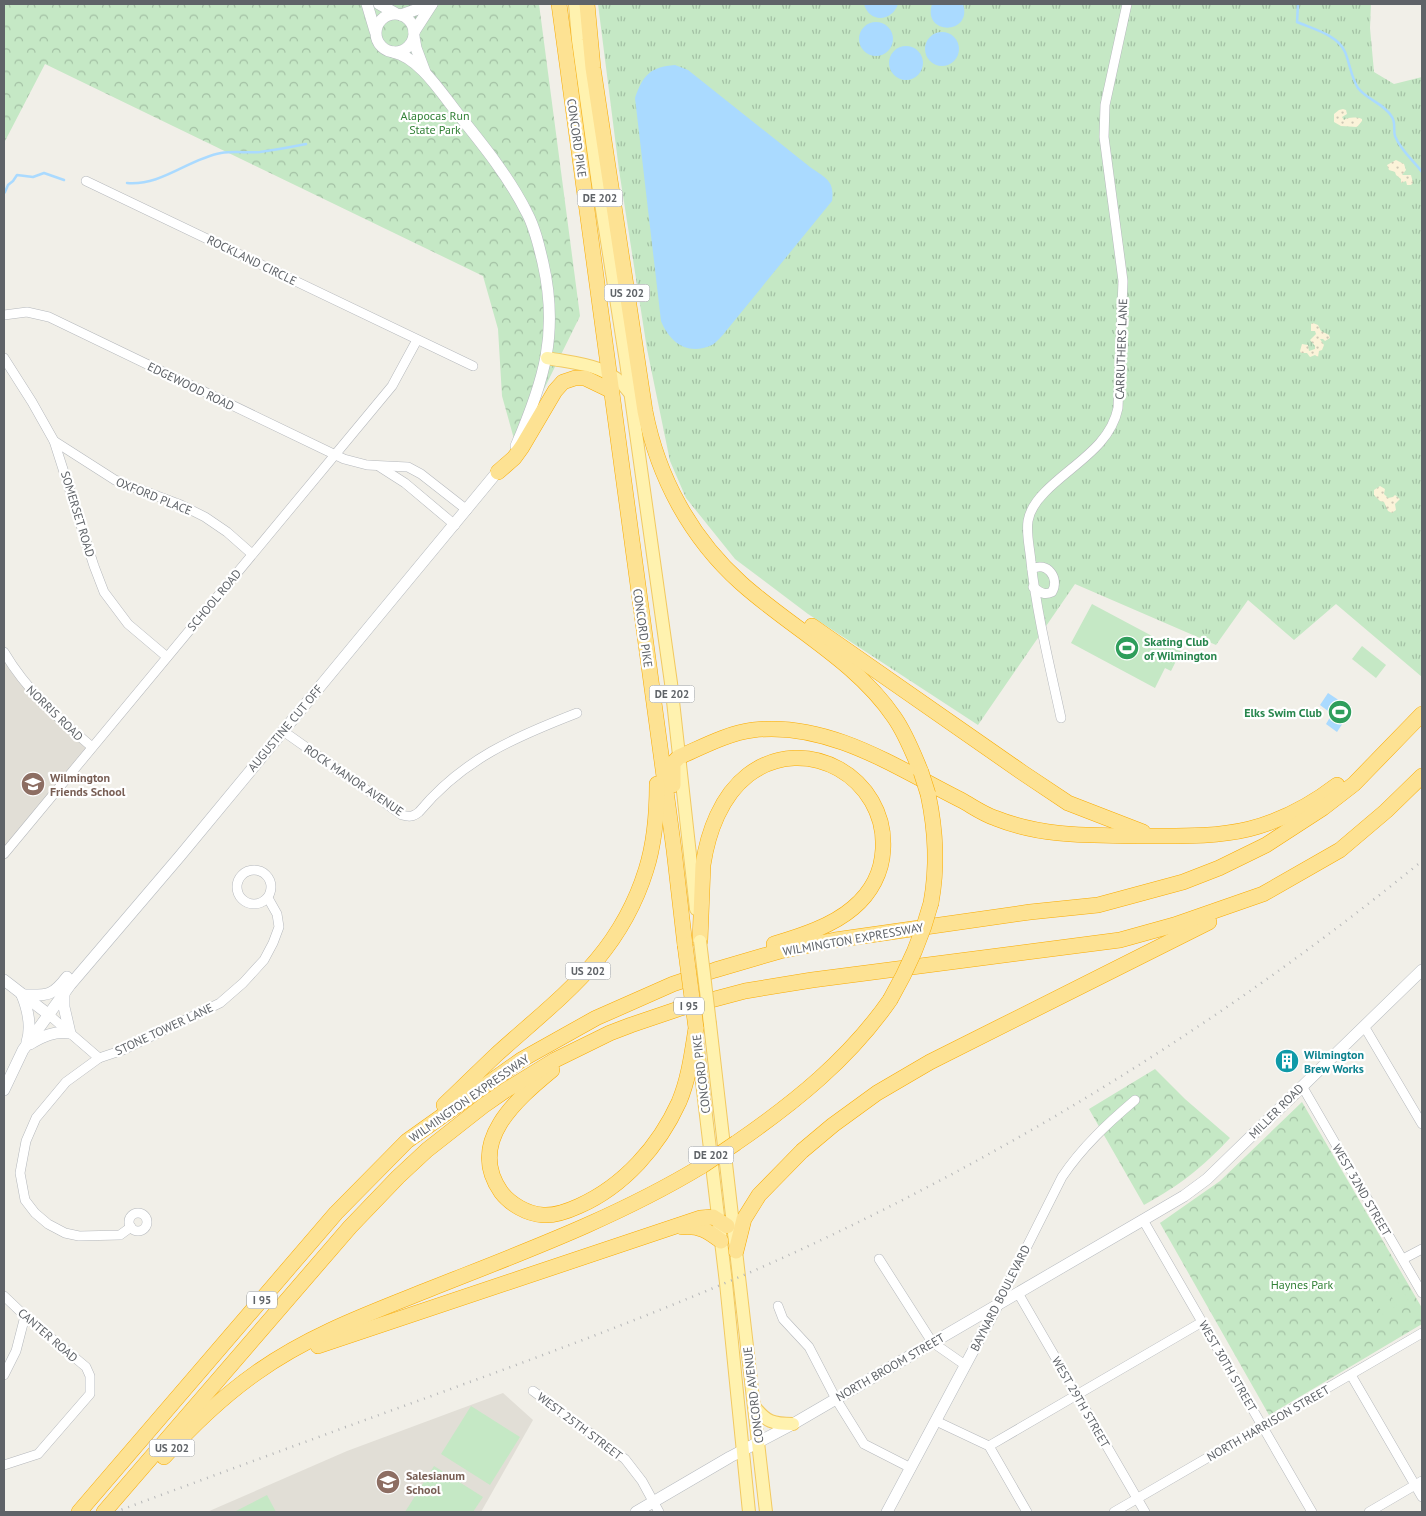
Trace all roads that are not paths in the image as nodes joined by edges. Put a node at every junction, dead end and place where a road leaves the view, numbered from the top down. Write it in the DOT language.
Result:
graph roads {
  1 [pos="367,4"];
  2 [pos="379,4"];
  3 [pos="432,4"];
  4 [pos="559,4"];
  5 [pos="575,4"];
  6 [pos="587,4"];
  7 [pos="1127,4"];
  8 [pos="398,14"];
  9 [pos="376,34"];
  10 [pos="414,35"];
  11 [pos="393,52"];
  12 [pos="426,74"];
  13 [pos="86,181"];
  14 [pos="4,315"];
  15 [pos="417,340"];
  16 [pos="4,358"];
  17 [pos="547,358"];
  18 [pos="473,366"];
  19 [pos="609,373"];
  20 [pos="612,391"];
  21 [pos="629,392"];
  22 [pos="54,441"];
  23 [pos="335,454"];
  24 [pos="377,466"];
  25 [pos="498,472"];
  26 [pos="467,510"];
  27 [pos="455,525"];
  28 [pos="252,554"];
  29 [pos="721,562"];
  30 [pos="1032,569"];
  31 [pos="1033,586"];
  32 [pos="4,652"];
  33 [pos="167,657"];
  34 [pos="1422,707"];
  35 [pos="577,713"];
  36 [pos="1422,714"];
  37 [pos="1061,718"];
  38 [pos="283,731"];
  39 [pos="658,740"];
  40 [pos="92,747"];
  41 [pos="679,757"];
  42 [pos="1422,776"];
  43 [pos="1154,836"];
  44 [pos="674,850"];
  45 [pos="4,854"];
  46 [pos="1263,894"];
  47 [pos="268,898"];
  48 [pos="700,941"];
  49 [pos="1422,970"];
  50 [pos="80,974"];
  51 [pos="4,980"];
  52 [pos="64,993"];
  53 [pos="22,995"];
  54 [pos="622,1007"];
  55 [pos="670,1011"];
  56 [pos="48,1014"];
  57 [pos="703,1026"];
  58 [pos="1364,1026"];
  59 [pos="70,1033"];
  60 [pos="26,1046"];
  61 [pos="99,1058"];
  62 [pos="1302,1086"];
  63 [pos="4,1090"];
  64 [pos="1135,1100"];
  65 [pos="1422,1124"];
  66 [pos="407,1141"];
  67 [pos="1143,1220"];
  68 [pos="722,1223"];
  69 [pos="131,1227"];
  70 [pos="661,1231"];
  71 [pos="721,1241"];
  72 [pos="1422,1249"];
  73 [pos="736,1251"];
  74 [pos="879,1259"];
  75 [pos="1403,1260"];
  76 [pos="739,1277"];
  77 [pos="726,1283"];
  78 [pos="1018,1293"];
  79 [pos="1422,1293"];
  80 [pos="4,1296"];
  81 [pos="998,1304"];
  82 [pos="778,1306"];
  83 [pos="25,1316"];
  84 [pos="1202,1322"];
  85 [pos="1422,1333"];
  86 [pos="932,1342"];
  87 [pos="965,1365"];
  88 [pos="4,1375"];
  89 [pos="1351,1375"];
  90 [pos="234,1389"];
  91 [pos="532,1391"];
  92 [pos="1077,1395"];
  93 [pos="836,1399"];
  94 [pos="754,1406"];
  95 [pos="936,1421"];
  96 [pos="793,1424"];
  97 [pos="1263,1426"];
  98 [pos="758,1444"];
  99 [pos="989,1446"];
  100 [pos="742,1451"];
  101 [pos="4,1465"];
  102 [pos="911,1468"];
  103 [pos="1419,1483"];
  104 [pos="1422,1497"];
  105 [pos="1137,1499"];
  106 [pos="656,1507"];
  107 [pos="79,1512"];
  108 [pos="104,1512"];
  109 [pos="115,1512"];
  110 [pos="636,1512"];
  111 [pos="749,1512"];
  112 [pos="766,1512"];
  113 [pos="887,1512"];
  114 [pos="1027,1512"];
  115 [pos="1114,1512"];
  116 [pos="1145,1512"];
  117 [pos="1312,1512"];
  118 [pos="1369,1512"];
  1 -- 9 [label="street"];
  2 -- 8 [label="street"];
  3 -- 8 [label="street"];
  3 -- 10 [label="street"];
  4 -- 19 [label="highway, CONCORD PIKE / US 202"];
  5 -- 21 [label="main road, CONCORD PIKE / DE 202"];
  6 -- 29 [label="highway, US 202"];
  7 -- 30 [label="street, CARRUTHERS LANE"];
  8 -- 9 [label="street"];
  8 -- 10 [label="street"];
  9 -- 11 [label="street"];
  10 -- 11 [label="street"];
  10 -- 12 [label="street"];
  11 -- 12 [label="street"];
  12 -- 17 [label="street, AUGUSTINE CUT OFF"];
  13 -- 15 [label="street, ROCKLAND CIRCLE"];
  14 -- 23 [label="street, EDGEWOOD ROAD"];
  15 -- 18 [label="street, ROCKLAND CIRCLE"];
  15 -- 23 [label="street, SCHOOL ROAD"];
  16 -- 22 [label="street, SOMERSET ROAD"];
  17 -- 19 [label="main road"];
  17 -- 25 [label="street, AUGUSTINE CUT OFF"];
  19 -- 20 [label="highway, CONCORD PIKE / US 202"];
  19 -- 21 [label="main road"];
  20 -- 25 [label="highway"];
  20 -- 39 [label="highway, CONCORD PIKE / US 202"];
  21 -- 41 [label="main road, CONCORD PIKE / DE 202"];
  22 -- 28 [label="street, OXFORD PLACE"];
  22 -- 33 [label="street, SOMERSET ROAD"];
  23 -- 24 [label="street, EDGEWOOD ROAD"];
  23 -- 28 [label="street, SCHOOL ROAD"];
  24 -- 26 [label="street, EDGEWOOD ROAD"];
  24 -- 27 [label="street, EDGEWOOD ROAD"];
  25 -- 26 [label="street, AUGUSTINE CUT OFF"];
  26 -- 27 [label="street, AUGUSTINE CUT OFF"];
  27 -- 38 [label="street, AUGUSTINE CUT OFF"];
  28 -- 33 [label="street, SCHOOL ROAD"];
  29 -- 43 [label="highway"];
  29 -- 90 [label="highway, US 202, bridge"];
  30 -- 31 [label="street, CARRUTHERS LANE"];
  30 -- 31 [label="street"];
  31 -- 37 [label="street, CARRUTHERS LANE"];
  32 -- 40 [label="street, NORRIS ROAD"];
  33 -- 40 [label="street, SCHOOL ROAD"];
  34 -- 43 [label="highway"];
  35 -- 38 [label="street, ROCK MANOR AVENUE"];
  36 -- 54 [label="highway, WILMINGTON EXPRESSWAY / I 95"];
  38 -- 50 [label="street, AUGUSTINE CUT OFF"];
  39 -- 44 [label="highway, CONCORD PIKE / DE 202"];
  39 -- 66 [label="highway, US 202"];
  40 -- 45 [label="street, SCHOOL ROAD"];
  41 -- 43 [label="highway"];
  41 -- 44 [label="highway"];
  41 -- 48 [label="main road, CONCORD PIKE / DE 202"];
  42 -- 46 [label="highway, WILMINGTON EXPRESSWAY / I 95"];
  44 -- 57 [label="highway, CONCORD PIKE / DE 202, bridge"];
  46 -- 55 [label="highway, WILMINGTON EXPRESSWAY / I 95"];
  46 -- 73 [label="highway"];
  47 -- 61 [label="street, STONE TOWER LANE"];
  48 -- 54 [label="highway"];
  48 -- 57 [label="main road, CONCORD PIKE / DE 202, bridge"];
  49 -- 58 [label="street, MILLER ROAD"];
  50 -- 52 [label="street, AUGUSTINE CUT OFF"];
  50 -- 53 [label="street"];
  51 -- 53 [label="street"];
  52 -- 56 [label="street, AUGUSTINE CUT OFF"];
  52 -- 59 [label="street"];
  53 -- 56 [label="street"];
  53 -- 60 [label="street"];
  54 -- 66 [label="highway, WILMINGTON EXPRESSWAY / I 95"];
  55 -- 57 [label="highway"];
  55 -- 108 [label="highway, WILMINGTON EXPRESSWAY / I 95"];
  56 -- 59 [label="street, STONE TOWER LANE"];
  56 -- 60 [label="street, AUGUSTINE CUT OFF"];
  57 -- 68 [label="main road, CONCORD PIKE / DE 202"];
  57 -- 73 [label="main road, CONCORD PIKE / DE 202"];
  58 -- 62 [label="street, MILLER ROAD"];
  58 -- 65 [label="street"];
  59 -- 60 [label="street"];
  59 -- 61 [label="street, STONE TOWER LANE"];
  60 -- 63 [label="street, AUGUSTINE CUT OFF"];
  61 -- 69 [label="street, STONE TOWER LANE"];
  62 -- 67 [label="street, MILLER ROAD"];
  62 -- 75 [label="street, WEST 32ND STREET"];
  64 -- 81 [label="street, BAYNARD BOULEVARD"];
  66 -- 107 [label="highway, WILMINGTON EXPRESSWAY / I 95"];
  67 -- 78 [label="street, NORTH BROOM STREET"];
  67 -- 84 [label="street, WEST 30TH STREET"];
  68 -- 70 [label="highway"];
  68 -- 71 [label="main road, CONCORD PIKE / DE 202"];
  68 -- 98 [label="main road"];
  70 -- 71 [label="highway"];
  70 -- 90 [label="highway"];
  71 -- 77 [label="main road, CONCORD PIKE / DE 202"];
  72 -- 75 [label="street"];
  73 -- 76 [label="main road, CONCORD PIKE / DE 202"];
  74 -- 86 [label="street"];
  75 -- 79 [label="street, WEST 32ND STREET"];
  76 -- 94 [label="main road, CONCORD AVENUE / DE 202"];
  77 -- 100 [label="main road, CONCORD AVENUE / DE 202"];
  78 -- 81 [label="street, NORTH BROOM STREET"];
  78 -- 92 [label="street, WEST 29TH STREET"];
  80 -- 83 [label="street, CANTER ROAD"];
  81 -- 86 [label="street, NORTH BROOM STREET"];
  81 -- 87 [label="street, BAYNARD BOULEVARD"];
  82 -- 93 [label="street"];
  83 -- 88 [label="street"];
  83 -- 101 [label="street, CANTER ROAD"];
  84 -- 92 [label="street"];
  84 -- 97 [label="street, WEST 30TH STREET"];
  85 -- 89 [label="street, NORTH HARRISON STREET"];
  86 -- 87 [label="street"];
  86 -- 93 [label="street, NORTH BROOM STREET"];
  87 -- 95 [label="street, BAYNARD BOULEVARD"];
  89 -- 97 [label="street, NORTH HARRISON STREET"];
  89 -- 103 [label="street"];
  90 -- 109 [label="highway, US 202"];
  91 -- 106 [label="street, WEST 25TH STREET"];
  92 -- 99 [label="street"];
  92 -- 105 [label="street, WEST 29TH STREET"];
  93 -- 96 [label="street, NORTH BROOM STREET"];
  93 -- 102 [label="street"];
  94 -- 96 [label="main road"];
  94 -- 98 [label="main road, CONCORD AVENUE / DE 202"];
  95 -- 99 [label="street"];
  95 -- 102 [label="street, BAYNARD BOULEVARD"];
  96 -- 98 [label="street, NORTH BROOM STREET"];
  97 -- 105 [label="street, NORTH HARRISON STREET"];
  97 -- 117 [label="street, WEST 30TH STREET"];
  98 -- 100 [label="street, NORTH BROOM STREET"];
  98 -- 112 [label="main road, CONCORD AVENUE / DE 202"];
  99 -- 114 [label="street"];
  100 -- 106 [label="street, NORTH BROOM STREET"];
  100 -- 111 [label="main road, CONCORD AVENUE / DE 202"];
  102 -- 113 [label="street, BAYNARD BOULEVARD"];
  103 -- 104 [label="street"];
  103 -- 118 [label="street"];
  105 -- 115 [label="street, NORTH HARRISON STREET"];
  105 -- 116 [label="street, WEST 29TH STREET"];
  106 -- 110 [label="street, NORTH BROOM STREET"];
}
